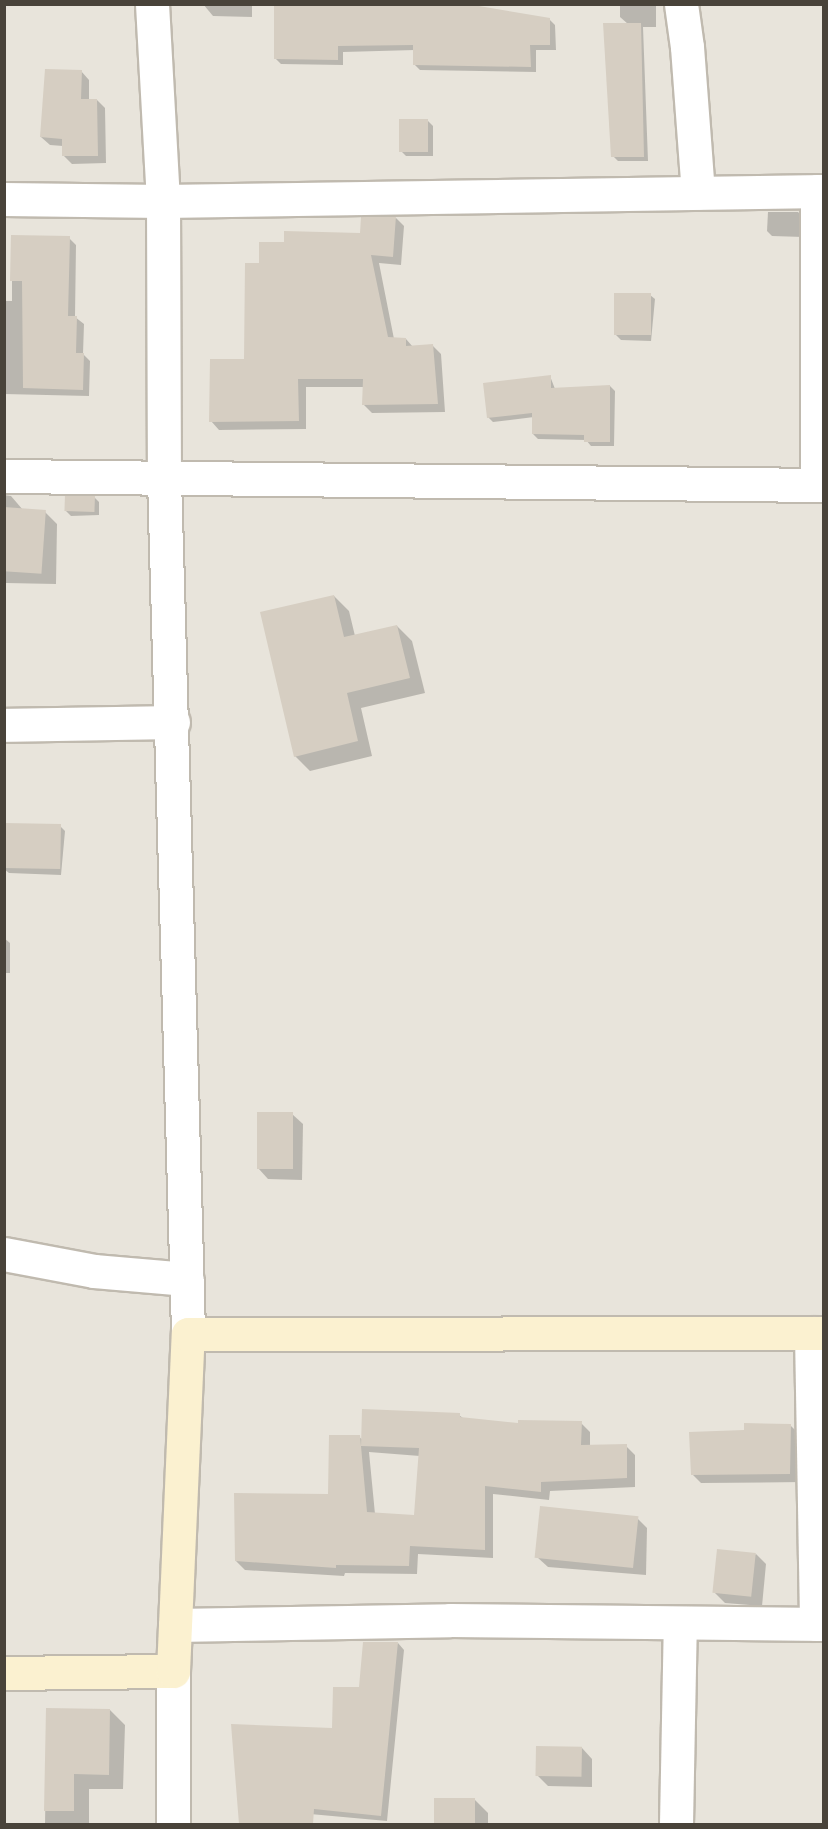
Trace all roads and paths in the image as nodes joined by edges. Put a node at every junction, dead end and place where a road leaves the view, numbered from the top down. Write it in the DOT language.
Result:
graph roads {
  1 [pos="152,4"];
  2 [pos="681,4"];
  3 [pos="820,191"];
  4 [pos="698,193"];
  5 [pos="4,200"];
  6 [pos="163,201"];
  7 [pos="4,476"];
  8 [pos="165,478"];
  9 [pos="820,485"];
  10 [pos="173,722"];
  11 [pos="4,725"];
  12 [pos="4,1254"];
  13 [pos="187,1279"];
  14 [pos="188,1334"];
  15 [pos="818,1334"];
  16 [pos="680,1624"];
  17 [pos="820,1624"];
  18 [pos="175,1625"];
  19 [pos="173,1671"];
  20 [pos="4,1673"];
  21 [pos="172,1824"];
  22 [pos="676,1824"];
  1 -- 6 [label="street"];
  2 -- 4 [label="street"];
  3 -- 4 [label="street"];
  3 -- 9 [label="street"];
  4 -- 6 [label="street"];
  5 -- 6 [label="street"];
  6 -- 8 [label="street"];
  7 -- 8 [label="street"];
  8 -- 9 [label="street"];
  8 -- 10 [label="street"];
  10 -- 11 [label="street"];
  10 -- 13 [label="street"];
  12 -- 13 [label="street"];
  13 -- 14 [label="street"];
  14 -- 15 [label="main road"];
  14 -- 18 [label="main road"];
  15 -- 17 [label="street"];
  16 -- 17 [label="street"];
  16 -- 18 [label="street"];
  16 -- 22 [label="street"];
  18 -- 19 [label="main road"];
  19 -- 20 [label="main road"];
  19 -- 21 [label="street"];
}
